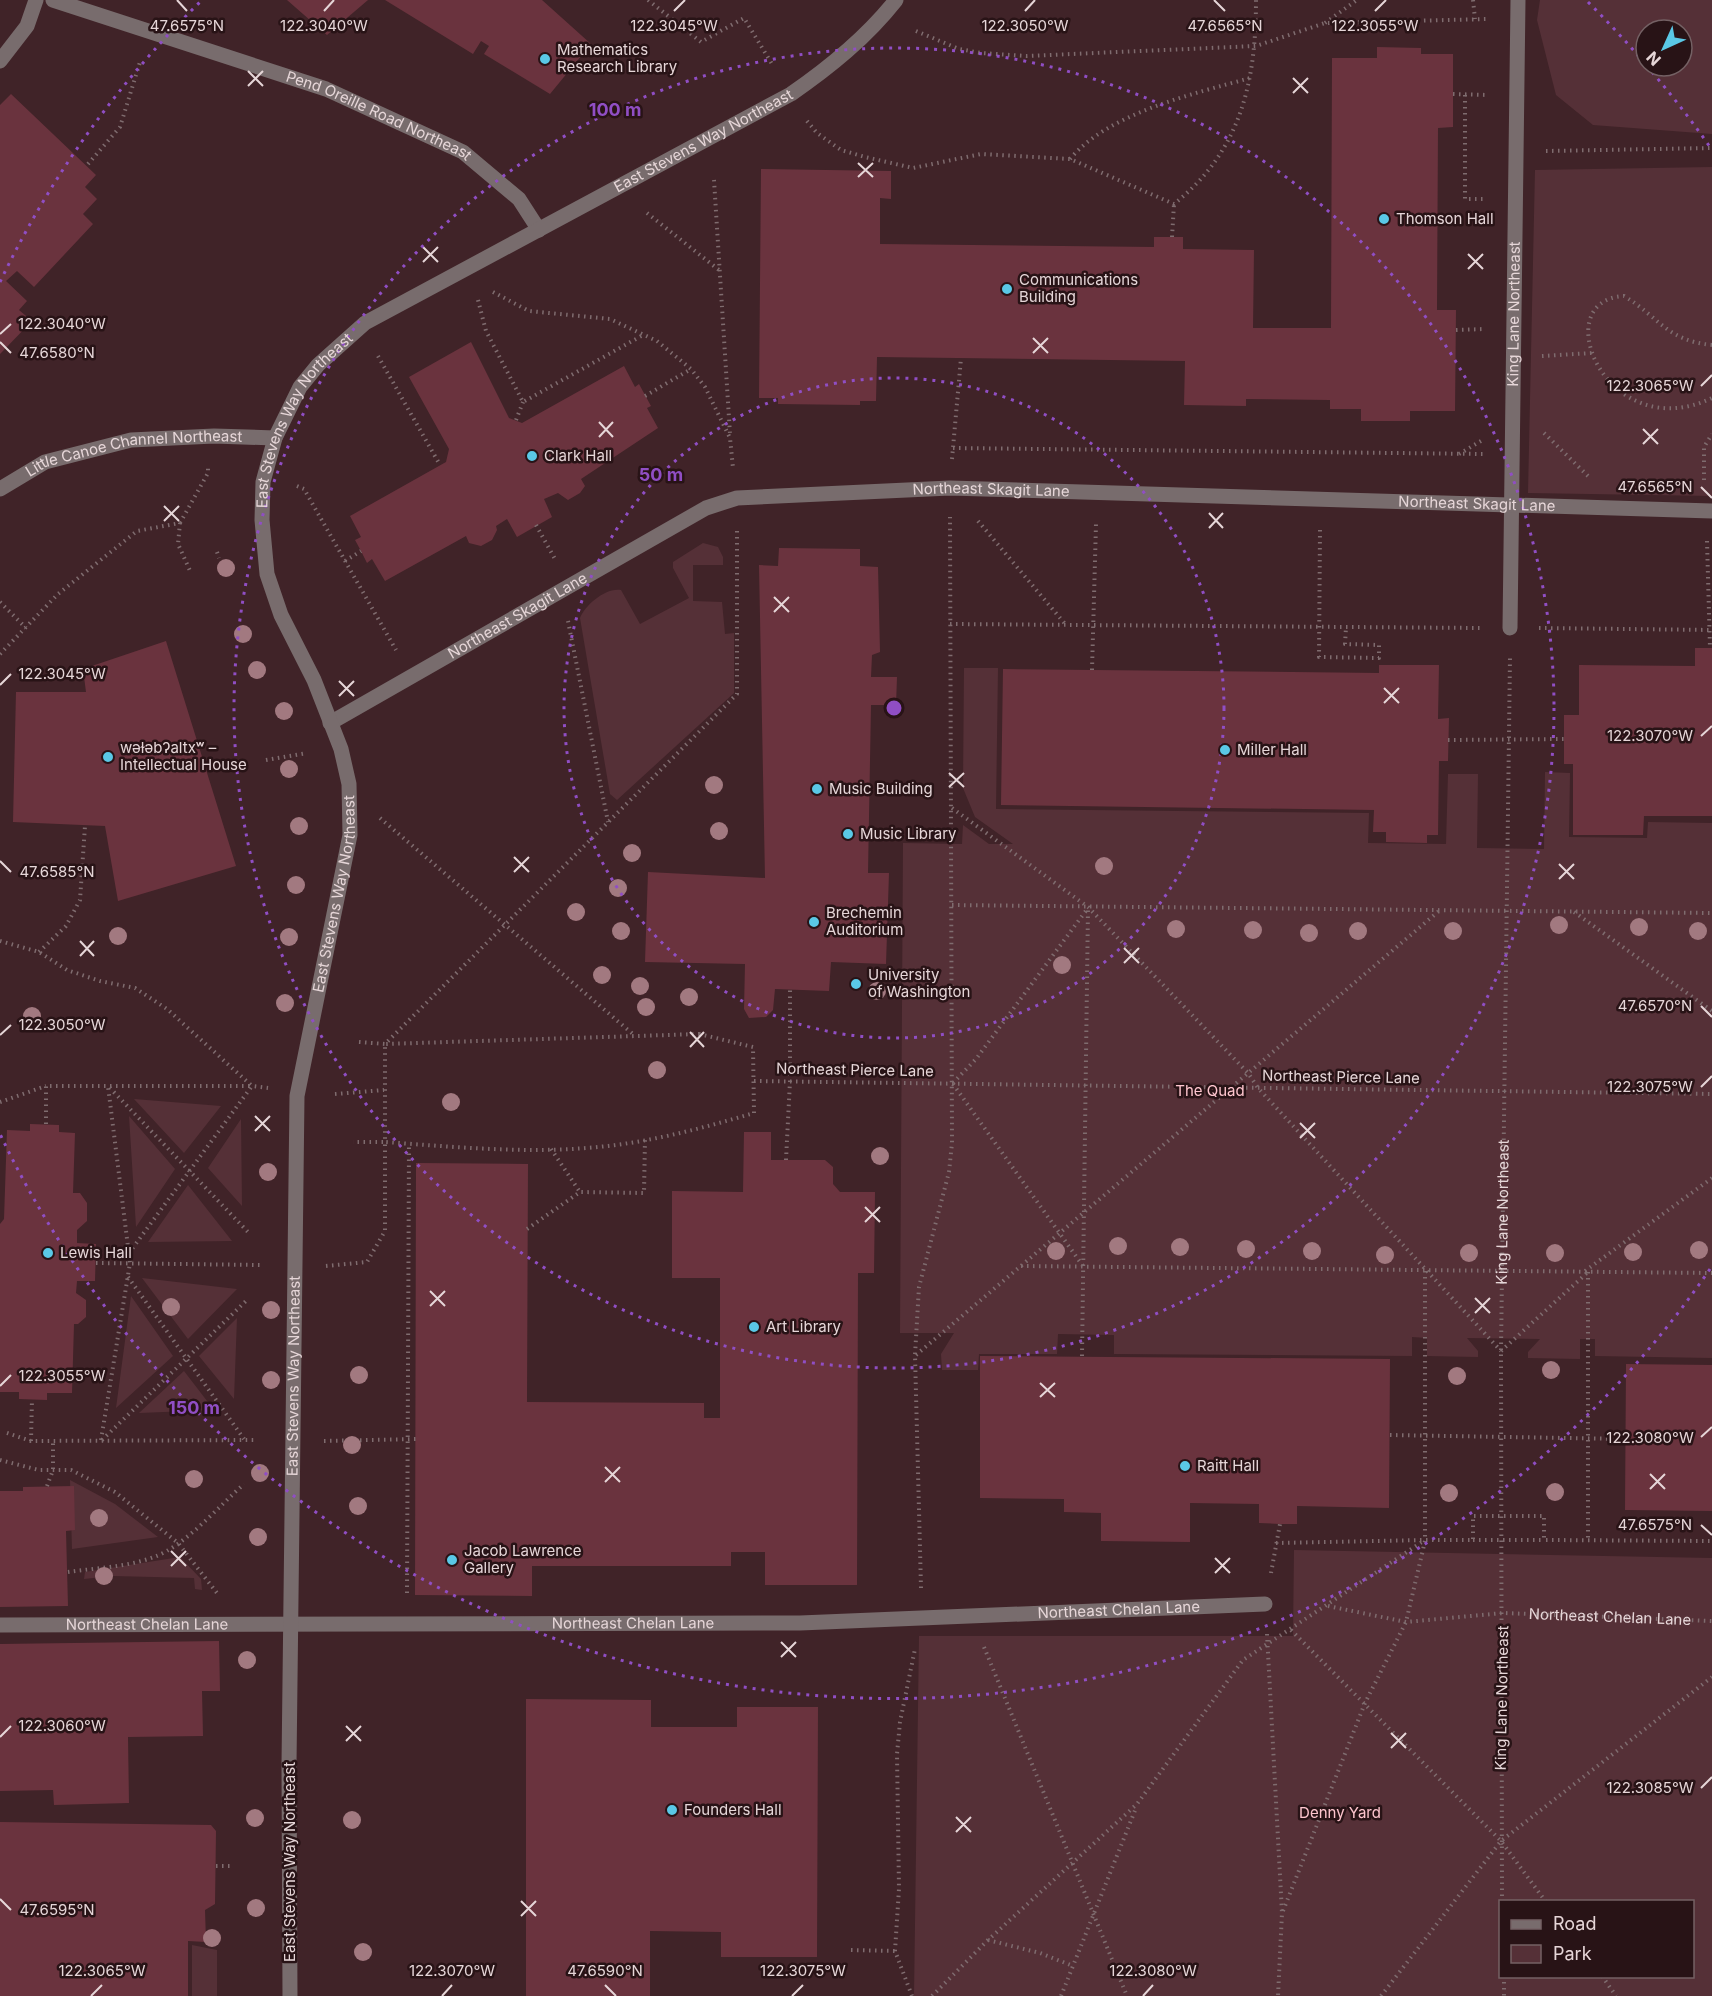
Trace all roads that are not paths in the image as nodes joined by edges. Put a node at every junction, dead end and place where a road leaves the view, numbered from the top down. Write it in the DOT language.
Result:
graph roads {
  1 [pos="36,0"];
  2 [pos="53,0"];
  3 [pos="896,0"];
  4 [pos="1518,0"];
  5 [pos="0,61"];
  6 [pos="539,230"];
  7 [pos="275,438"];
  8 [pos="0,489"];
  9 [pos="1511,506"];
  10 [pos="1709,511"];
  11 [pos="1510,628"];
  12 [pos="330,723"];
  13 [pos="1265,1604"];
  14 [pos="291,1624"];
  15 [pos="0,1625"];
  16 [pos="290,1996"];
  1 -- 5 [label="street"];
  2 -- 6 [label="street, Pend Oreille Road Northeast"];
  3 -- 6 [label="street, East Stevens Way Northeast"];
  4 -- 9 [label="street, King Lane Northeast"];
  6 -- 7 [label="street, East Stevens Way Northeast"];
  7 -- 8 [label="street, Little Canoe Channel Northeast"];
  7 -- 12 [label="street, East Stevens Way Northeast"];
  9 -- 10 [label="street, Northeast Skagit Lane"];
  9 -- 11 [label="street, King Lane Northeast"];
  9 -- 12 [label="street, Northeast Skagit Lane"];
  12 -- 14 [label="street, East Stevens Way Northeast"];
  13 -- 14 [label="street, Northeast Chelan Lane"];
  14 -- 15 [label="street, Northeast Chelan Lane"];
  14 -- 16 [label="street, East Stevens Way Northeast"];
}
